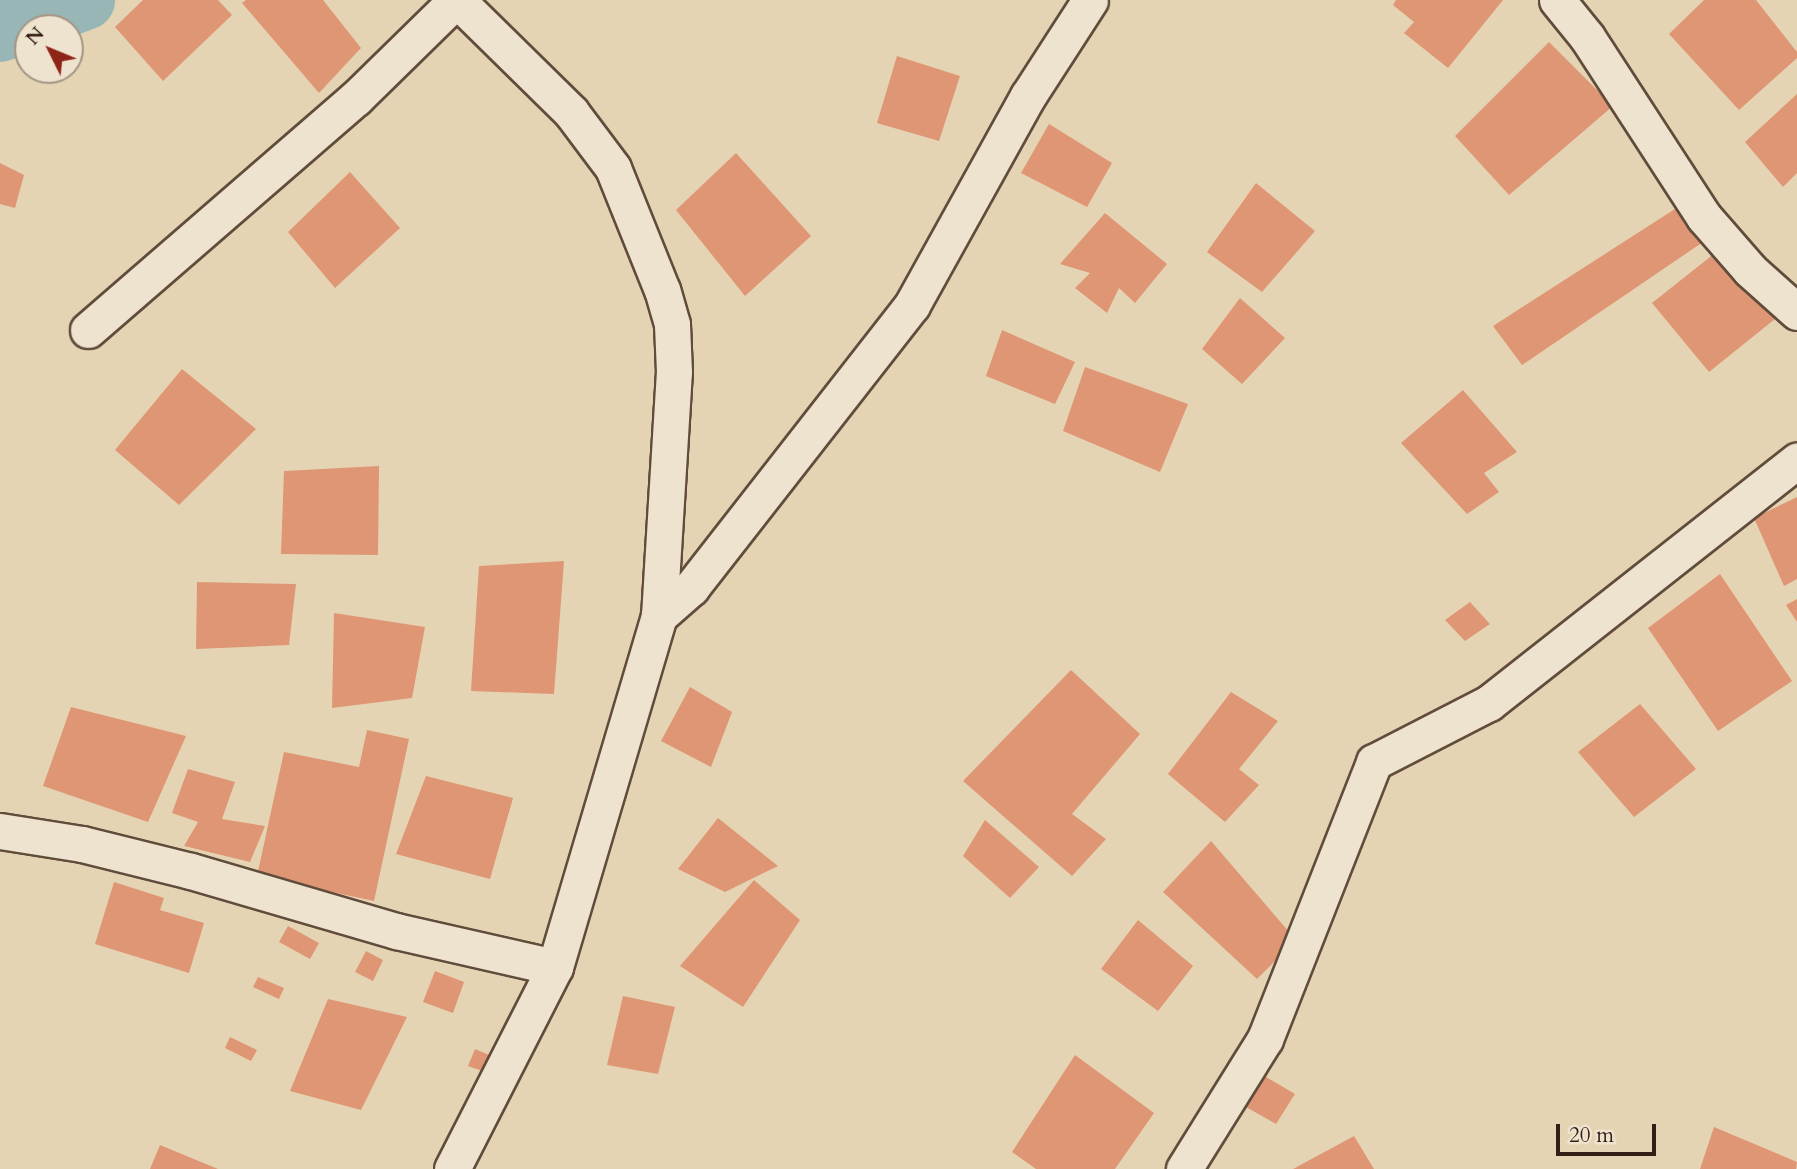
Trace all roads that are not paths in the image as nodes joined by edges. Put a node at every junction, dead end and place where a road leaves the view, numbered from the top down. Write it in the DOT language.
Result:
graph roads {
  1 [pos="457,0"];
  2 [pos="1090,0"];
  3 [pos="1558,0"];
  4 [pos="1797,312"];
  5 [pos="88,330"];
  6 [pos="1797,461"];
  7 [pos="659,616"];
  8 [pos="0,831"];
  9 [pos="555,967"];
  10 [pos="452,1169"];
  11 [pos="1184,1169"];
  1 -- 5 [label="street"];
  1 -- 7 [label="street"];
  2 -- 7 [label="street"];
  3 -- 4 [label="street"];
  6 -- 11 [label="street"];
  7 -- 9 [label="street"];
  8 -- 9 [label="street"];
  9 -- 10 [label="street"];
}
